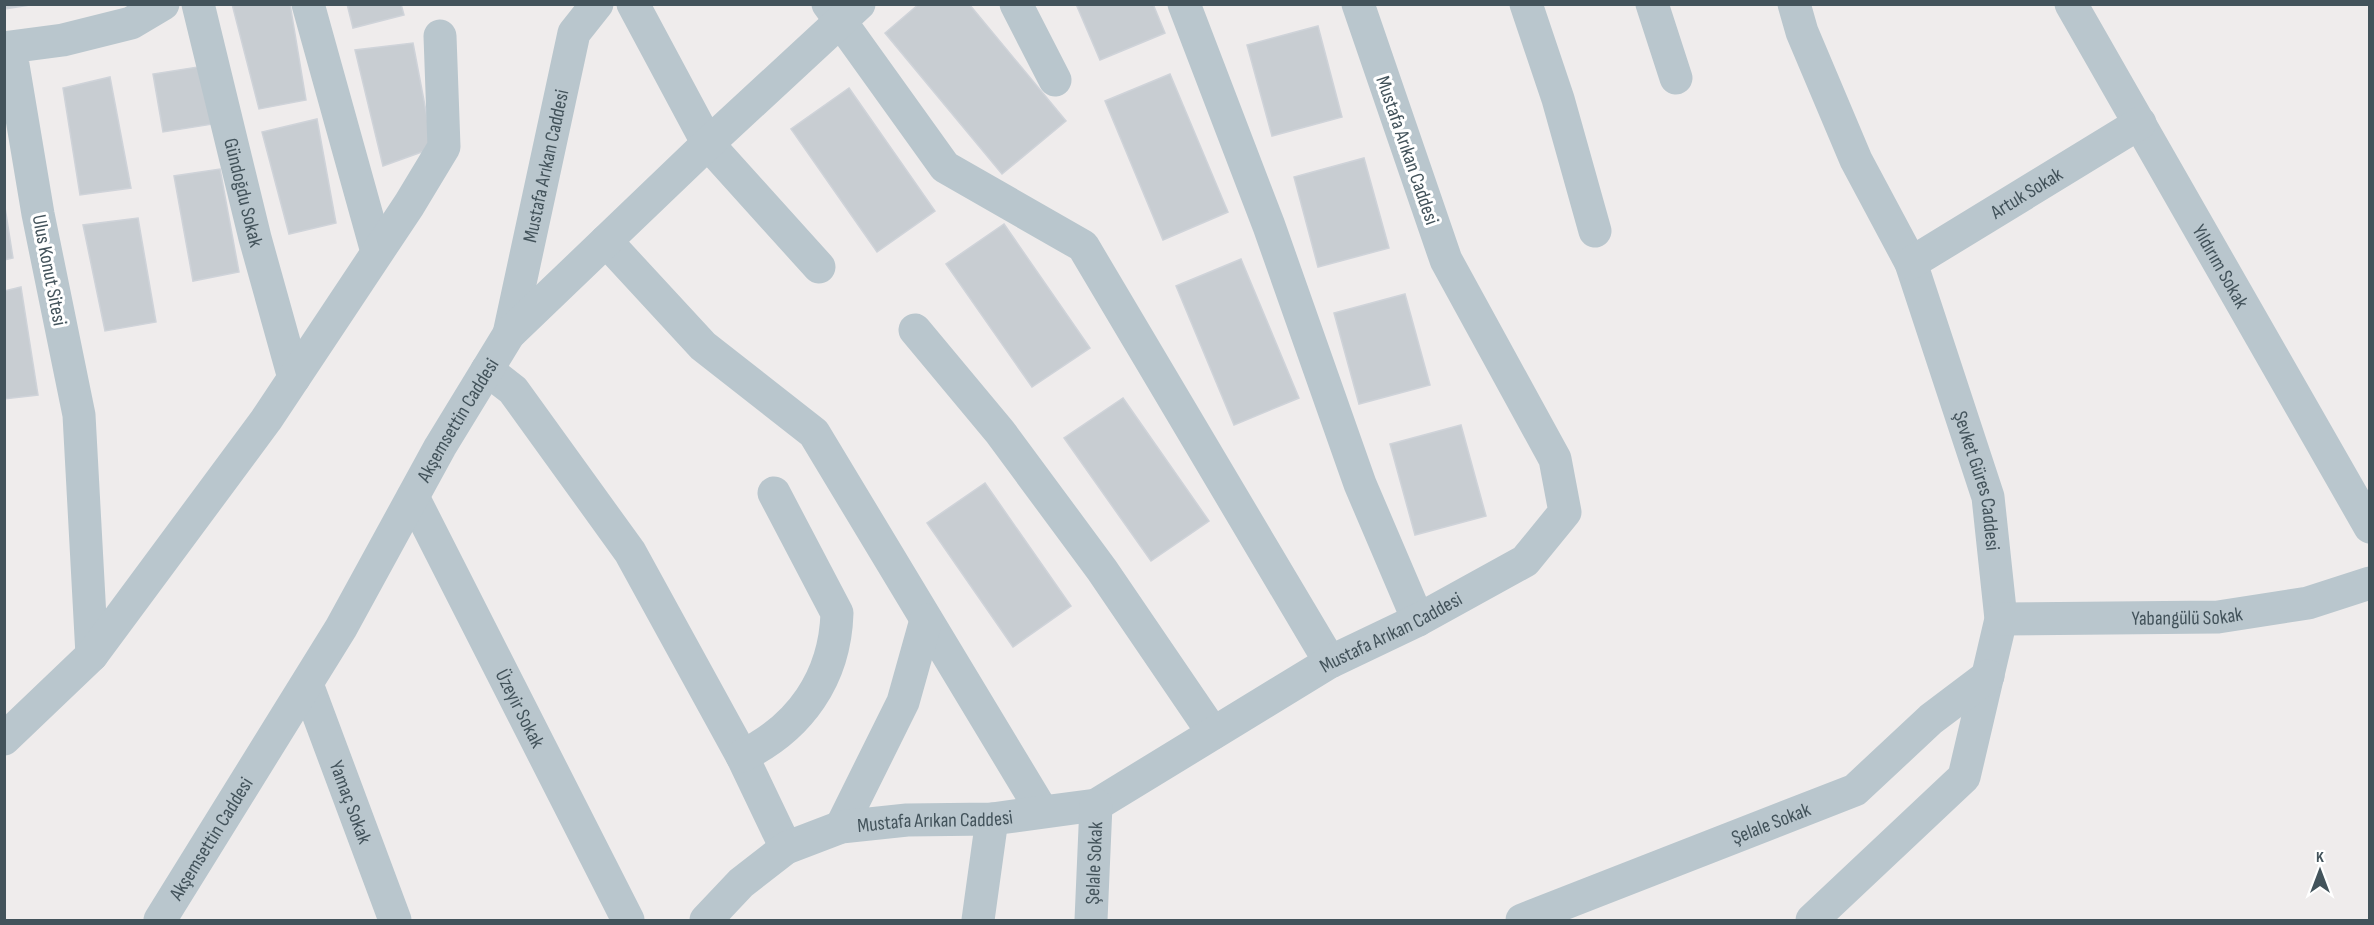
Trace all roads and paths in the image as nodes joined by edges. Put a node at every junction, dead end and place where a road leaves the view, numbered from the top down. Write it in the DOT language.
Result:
graph roads {
  1 [pos="163,4"];
  2 [pos="198,4"];
  3 [pos="308,4"];
  4 [pos="597,4"];
  5 [pos="633,4"];
  6 [pos="1016,4"];
  7 [pos="1184,4"];
  8 [pos="1358,4"];
  9 [pos="1526,4"];
  10 [pos="1652,4"];
  11 [pos="1794,4"];
  12 [pos="2071,4"];
  13 [pos="843,10"];
  14 [pos="440,36"];
  15 [pos="1676,78"];
  16 [pos="1055,80"];
  17 [pos="2140,123"];
  18 [pos="708,144"];
  19 [pos="1595,231"];
  20 [pos="606,241"];
  21 [pos="377,252"];
  22 [pos="1911,263"];
  23 [pos="819,267"];
  24 [pos="915,330"];
  25 [pos="509,334"];
  26 [pos="487,370"];
  27 [pos="294,378"];
  28 [pos="774,493"];
  29 [pos="413,496"];
  30 [pos="2370,527"];
  31 [pos="2370,582"];
  32 [pos="2001,619"];
  33 [pos="926,620"];
  34 [pos="1418,620"];
  35 [pos="92,655"];
  36 [pos="1330,662"];
  37 [pos="1988,676"];
  38 [pos="307,684"];
  39 [pos="1213,733"];
  40 [pos="4,739"];
  41 [pos="742,756"];
  42 [pos="1096,805"];
  43 [pos="1042,811"];
  44 [pos="992,819"];
  45 [pos="841,828"];
  46 [pos="786,848"];
  47 [pos="160,921"];
  48 [pos="395,921"];
  49 [pos="628,921"];
  50 [pos="706,921"];
  51 [pos="978,921"];
  52 [pos="1091,921"];
  53 [pos="1522,921"];
  54 [pos="1812,921"];
  1 -- 35 [label="street, Ulus Konut Sitesi"];
  2 -- 27 [label="street, Gündoğdu Sokak"];
  3 -- 21 [label="street"];
  4 -- 25 [label="street, Mustafa Arıkan Caddesi"];
  5 -- 18 [label="street"];
  6 -- 16 [label="street"];
  7 -- 34 [label="street"];
  8 -- 34 [label="street, Mustafa Arıkan Caddesi"];
  9 -- 19 [label="street"];
  10 -- 15 [label="street"];
  11 -- 22 [label="street, Şevket Güres Caddesi"];
  12 -- 17 [label="street, Yıldırım Sokak"];
  13 -- 18 [label="street, Akşemsettin Caddesi"];
  13 -- 36 [label="street"];
  14 -- 21 [label="street"];
  17 -- 22 [label="street, Artuk Sokak"];
  17 -- 30 [label="street, Yıldırım Sokak"];
  18 -- 20 [label="street, Akşemsettin Caddesi"];
  18 -- 23 [label="street"];
  20 -- 25 [label="street, Akşemsettin Caddesi"];
  20 -- 33 [label="street"];
  21 -- 27 [label="street"];
  22 -- 32 [label="street, Şevket Güres Caddesi"];
  24 -- 39 [label="street"];
  25 -- 26 [label="street, Akşemsettin Caddesi"];
  26 -- 29 [label="street, Akşemsettin Caddesi"];
  26 -- 41 [label="street"];
  27 -- 35 [label="street"];
  28 -- 41 [label="street"];
  29 -- 38 [label="street, Akşemsettin Caddesi"];
  29 -- 49 [label="street, Üzeyir Sokak"];
  31 -- 32 [label="street, Yabangülü Sokak"];
  32 -- 37 [label="street, Şevket Güres Caddesi"];
  33 -- 43 [label="street"];
  33 -- 45 [label="street"];
  34 -- 36 [label="street, Mustafa Arıkan Caddesi"];
  35 -- 40 [label="street"];
  36 -- 39 [label="street, Mustafa Arıkan Caddesi"];
  37 -- 53 [label="street, Şelale Sokak"];
  37 -- 54 [label="street, Şevket Güres Caddesi"];
  38 -- 47 [label="street, Akşemsettin Caddesi"];
  38 -- 48 [label="street, Yamaç Sokak"];
  39 -- 42 [label="street, Mustafa Arıkan Caddesi"];
  41 -- 46 [label="street"];
  42 -- 43 [label="street, Mustafa Arıkan Caddesi"];
  42 -- 52 [label="street, Şelale Sokak"];
  43 -- 44 [label="street, Mustafa Arıkan Caddesi"];
  44 -- 45 [label="street, Mustafa Arıkan Caddesi"];
  44 -- 51 [label="street"];
  45 -- 46 [label="street, Mustafa Arıkan Caddesi"];
  46 -- 50 [label="street, Mustafa Arıkan Caddesi"];
}
